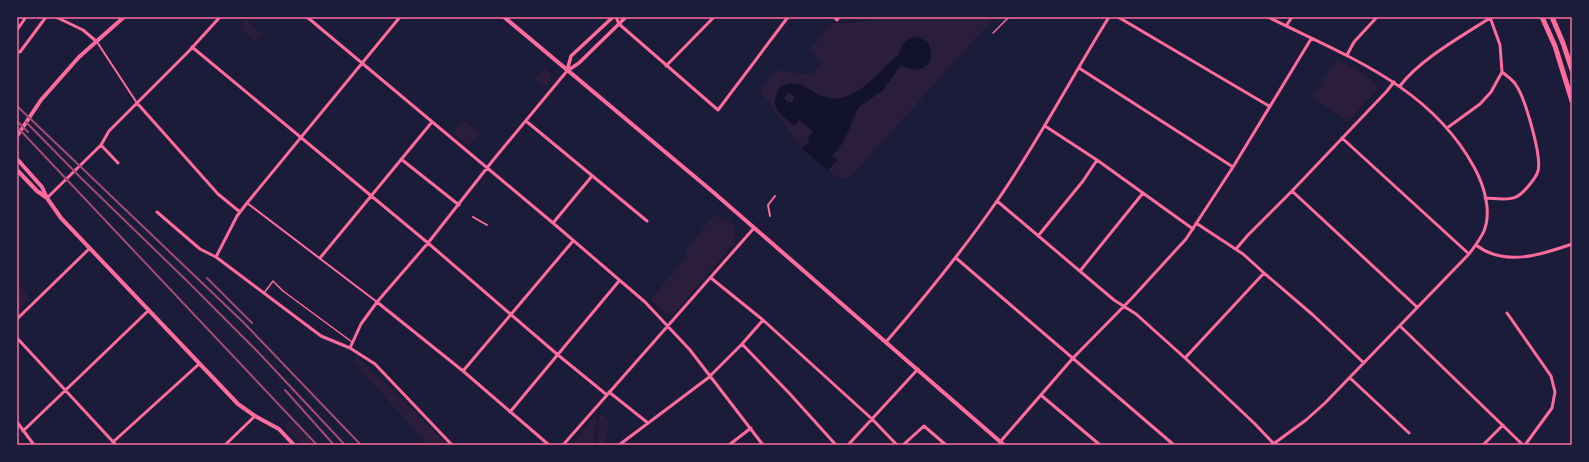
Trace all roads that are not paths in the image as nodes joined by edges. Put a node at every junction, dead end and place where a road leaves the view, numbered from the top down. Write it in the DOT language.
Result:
graph roads {
  1 [pos="26,17"];
  2 [pos="46,17"];
  3 [pos="56,17"];
  4 [pos="124,17"];
  5 [pos="220,17"];
  6 [pos="307,17"];
  7 [pos="400,17"];
  8 [pos="504,17"];
  9 [pos="613,17"];
  10 [pos="616,17"];
  11 [pos="626,17"];
  12 [pos="714,17"];
  13 [pos="788,17"];
  14 [pos="834,17"];
  15 [pos="1009,17"];
  16 [pos="1109,17"];
  17 [pos="1118,17"];
  18 [pos="1268,17"];
  19 [pos="1292,17"];
  20 [pos="1377,17"];
  21 [pos="1490,17"];
  22 [pos="1542,17"];
  23 [pos="1552,17"];
  24 [pos="838,18"];
  25 [pos="619,24"];
  26 [pos="1286,26"];
  27 [pos="17,30"];
  28 [pos="993,33"];
  29 [pos="1311,39"];
  30 [pos="96,41"];
  31 [pos="192,47"];
  32 [pos="20,52"];
  33 [pos="1347,55"];
  34 [pos="362,64"];
  35 [pos="666,66"];
  36 [pos="1079,68"];
  37 [pos="1572,70"];
  38 [pos="567,71"];
  39 [pos="1502,72"];
  40 [pos="1394,82"];
  41 [pos="1400,86"];
  42 [pos="1572,101"];
  43 [pos="137,103"];
  44 [pos="1269,106"];
  45 [pos="526,121"];
  46 [pos="432,122"];
  47 [pos="1044,126"];
  48 [pos="1447,128"];
  49 [pos="17,136"];
  50 [pos="301,137"];
  51 [pos="1342,138"];
  52 [pos="101,144"];
  53 [pos="17,159"];
  54 [pos="401,159"];
  55 [pos="1097,160"];
  56 [pos="118,163"];
  57 [pos="1233,167"];
  58 [pos="488,168"];
  59 [pos="17,170"];
  60 [pos="592,176"];
  61 [pos="1292,191"];
  62 [pos="1143,193"];
  63 [pos="371,195"];
  64 [pos="775,196"];
  65 [pos="47,198"];
  66 [pos="1486,198"];
  67 [pos="997,202"];
  68 [pos="247,203"];
  69 [pos="459,205"];
  70 [pos="157,212"];
  71 [pos="240,212"];
  72 [pos="770,216"];
  73 [pos="473,217"];
  74 [pos="647,221"];
  75 [pos="553,223"];
  76 [pos="1196,224"];
  77 [pos="487,225"];
  78 [pos="754,228"];
  79 [pos="1193,229"];
  80 [pos="1038,236"];
  81 [pos="573,241"];
  82 [pos="428,243"];
  83 [pos="1572,244"];
  84 [pos="1476,245"];
  85 [pos="90,248"];
  86 [pos="1236,249"];
  87 [pos="1469,254"];
  88 [pos="216,257"];
  89 [pos="320,258"];
  90 [pos="956,258"];
  91 [pos="1080,272"];
  92 [pos="1264,274"];
  93 [pos="711,278"];
  94 [pos="619,281"];
  95 [pos="264,294"];
  96 [pos="377,302"];
  97 [pos="1124,307"];
  98 [pos="1417,307"];
  99 [pos="149,310"];
  100 [pos="1507,313"];
  101 [pos="510,314"];
  102 [pos="17,319"];
  103 [pos="763,320"];
  104 [pos="668,326"];
  105 [pos="1400,326"];
  106 [pos="17,338"];
  107 [pos="352,342"];
  108 [pos="886,342"];
  109 [pos="742,344"];
  110 [pos="350,348"];
  111 [pos="558,355"];
  112 [pos="1073,358"];
  113 [pos="1185,358"];
  114 [pos="1364,363"];
  115 [pos="199,364"];
  116 [pos="918,369"];
  117 [pos="462,371"];
  118 [pos="710,376"];
  119 [pos="1350,378"];
  120 [pos="65,390"];
  121 [pos="608,394"];
  122 [pos="1042,396"];
  123 [pos="510,412"];
  124 [pos="255,416"];
  125 [pos="872,419"];
  126 [pos="17,422"];
  127 [pos="648,423"];
  128 [pos="1503,426"];
  129 [pos="751,428"];
  130 [pos="23,431"];
  131 [pos="1408,432"];
  132 [pos="113,442"];
  133 [pos="1002,443"];
  134 [pos="1273,444"];
  135 [pos="34,445"];
  136 [pos="116,445"];
  137 [pos="225,445"];
  138 [pos="294,445"];
  139 [pos="452,445"];
  140 [pos="549,445"];
  141 [pos="563,445"];
  142 [pos="620,445"];
  143 [pos="729,445"];
  144 [pos="763,445"];
  145 [pos="836,445"];
  146 [pos="848,445"];
  147 [pos="897,445"];
  148 [pos="903,445"];
  149 [pos="946,445"];
  150 [pos="1100,445"];
  151 [pos="1174,445"];
  152 [pos="1484,445"];
  153 [pos="1524,445"];
  1 -- 27 [label="street"];
  2 -- 32 [label="street"];
  3 -- 30 [label="street"];
  4 -- 30 [label="main road"];
  5 -- 31 [label="street"];
  6 -- 34 [label="street"];
  7 -- 34 [label="street"];
  8 -- 38 [label="main road"];
  9 -- 38 [label="street"];
  10 -- 25 [label="street"];
  11 -- 25 [label="street"];
  12 -- 35 [label="street"];
  13 -- 35 [label="street"];
  14 -- 24 [label="street"];
  15 -- 28 [label="lane"];
  16 -- 36 [label="street"];
  17 -- 44 [label="street"];
  18 -- 26 [label="street"];
  19 -- 26 [label="street"];
  20 -- 33 [label="street"];
  21 -- 39 [label="street"];
  21 -- 41 [label="street"];
  22 -- 42 [label="highway"];
  23 -- 37 [label="highway"];
  25 -- 35 [label="street"];
  25 -- 38 [label="street"];
  26 -- 29 [label="street"];
  29 -- 33 [label="street"];
  29 -- 44 [label="street"];
  30 -- 43 [label="street"];
  30 -- 49 [label="main road"];
  31 -- 43 [label="street"];
  31 -- 50 [label="street"];
  33 -- 40 [label="street"];
  34 -- 46 [label="street"];
  34 -- 50 [label="street"];
  36 -- 47 [label="street"];
  36 -- 57 [label="street"];
  38 -- 45 [label="street"];
  38 -- 78 [label="main road"];
  39 -- 48 [label="street"];
  39 -- 66 [label="street"];
  40 -- 41 [label="street"];
  40 -- 51 [label="street"];
  41 -- 48 [label="street"];
  43 -- 52 [label="street"];
  43 -- 71 [label="street"];
  44 -- 57 [label="street"];
  45 -- 58 [label="street"];
  45 -- 60 [label="street"];
  46 -- 54 [label="street"];
  46 -- 58 [label="street"];
  47 -- 55 [label="street"];
  47 -- 67 [label="street"];
  48 -- 66 [label="street"];
  50 -- 63 [label="street"];
  50 -- 68 [label="street"];
  51 -- 61 [label="street"];
  51 -- 87 [label="street"];
  52 -- 56 [label="street"];
  52 -- 65 [label="street"];
  53 -- 65 [label="main road"];
  54 -- 63 [label="street"];
  54 -- 69 [label="street"];
  55 -- 62 [label="street"];
  55 -- 80 [label="street"];
  57 -- 76 [label="street"];
  58 -- 69 [label="street"];
  58 -- 75 [label="street"];
  59 -- 65 [label="main road"];
  60 -- 74 [label="street"];
  60 -- 75 [label="street"];
  61 -- 86 [label="street"];
  61 -- 98 [label="street"];
  62 -- 79 [label="street"];
  62 -- 91 [label="street"];
  63 -- 82 [label="street"];
  63 -- 89 [label="street"];
  64 -- 72 [label="street"];
  65 -- 85 [label="main road"];
  66 -- 84 [label="street"];
  67 -- 80 [label="street"];
  67 -- 90 [label="street"];
  68 -- 71 [label="street"];
  68 -- 89 [label="street"];
  69 -- 82 [label="street"];
  70 -- 88 [label="street"];
  71 -- 88 [label="street"];
  73 -- 77 [label="street"];
  75 -- 81 [label="street"];
  76 -- 79 [label="street"];
  76 -- 86 [label="street"];
  78 -- 93 [label="street"];
  78 -- 108 [label="main road"];
  79 -- 97 [label="street"];
  80 -- 91 [label="street"];
  81 -- 94 [label="street"];
  81 -- 101 [label="street"];
  82 -- 96 [label="street"];
  82 -- 101 [label="street"];
  83 -- 84 [label="street"];
  84 -- 87 [label="street"];
  85 -- 99 [label="main road"];
  85 -- 102 [label="street"];
  86 -- 92 [label="street"];
  87 -- 98 [label="street"];
  88 -- 95 [label="street"];
  89 -- 96 [label="street"];
  90 -- 108 [label="street"];
  90 -- 112 [label="street"];
  91 -- 97 [label="street"];
  92 -- 113 [label="street"];
  92 -- 114 [label="street"];
  93 -- 103 [label="street"];
  93 -- 104 [label="street"];
  94 -- 104 [label="street"];
  94 -- 111 [label="street"];
  95 -- 107 [label="lane"];
  95 -- 110 [label="street"];
  96 -- 107 [label="street"];
  96 -- 117 [label="street"];
  97 -- 112 [label="street"];
  97 -- 113 [label="street"];
  98 -- 105 [label="street"];
  99 -- 115 [label="main road"];
  99 -- 120 [label="street"];
  100 -- 153 [label="street"];
  101 -- 111 [label="street"];
  101 -- 117 [label="street"];
  103 -- 109 [label="street"];
  103 -- 125 [label="street"];
  104 -- 118 [label="street"];
  104 -- 121 [label="street"];
  105 -- 114 [label="street"];
  105 -- 128 [label="street"];
  106 -- 120 [label="street"];
  107 -- 110 [label="street"];
  108 -- 116 [label="main road"];
  109 -- 118 [label="street"];
  109 -- 145 [label="street"];
  110 -- 139 [label="street"];
  111 -- 121 [label="street"];
  111 -- 123 [label="street"];
  112 -- 122 [label="street"];
  112 -- 151 [label="street"];
  113 -- 134 [label="street"];
  114 -- 119 [label="street"];
  115 -- 124 [label="main road"];
  115 -- 132 [label="street"];
  116 -- 125 [label="street"];
  116 -- 133 [label="main road"];
  117 -- 123 [label="street"];
  118 -- 127 [label="street"];
  118 -- 129 [label="street"];
  119 -- 131 [label="street"];
  119 -- 134 [label="street"];
  120 -- 130 [label="street"];
  120 -- 132 [label="street"];
  121 -- 127 [label="street"];
  121 -- 141 [label="street"];
  122 -- 133 [label="street"];
  122 -- 150 [label="street"];
  123 -- 140 [label="street"];
  124 -- 137 [label="street"];
  124 -- 138 [label="main road"];
  125 -- 146 [label="street"];
  125 -- 147 [label="street"];
  126 -- 130 [label="street"];
  127 -- 142 [label="street"];
  128 -- 152 [label="street"];
  128 -- 153 [label="street"];
  129 -- 143 [label="street"];
  129 -- 144 [label="street"];
  130 -- 135 [label="street"];
  132 -- 136 [label="street"];
  148 -- 149 [label="street"];
}
